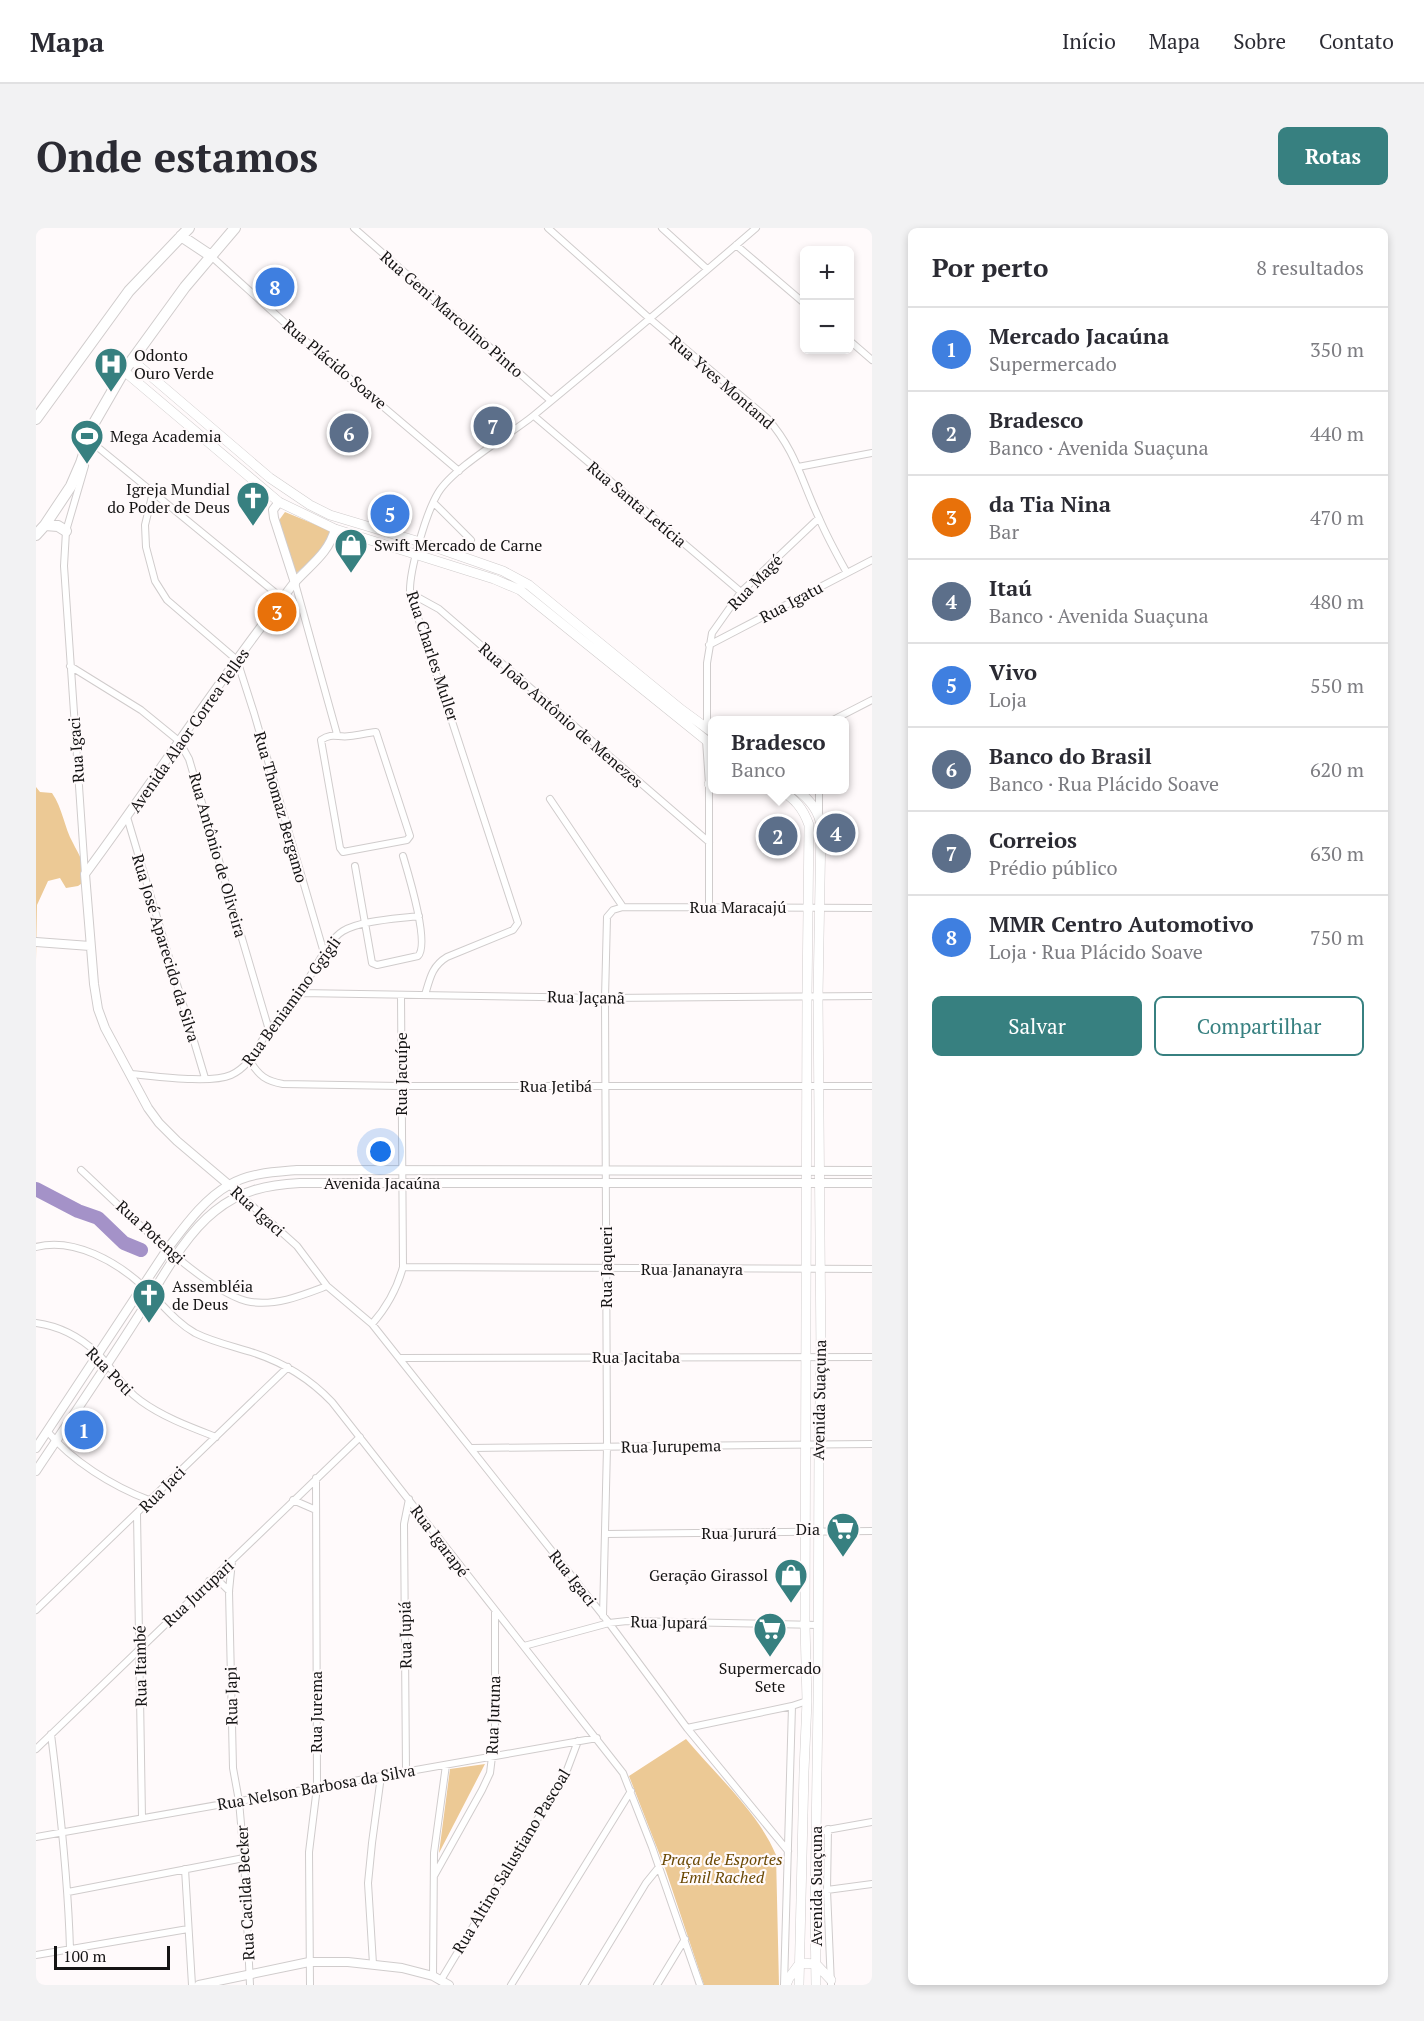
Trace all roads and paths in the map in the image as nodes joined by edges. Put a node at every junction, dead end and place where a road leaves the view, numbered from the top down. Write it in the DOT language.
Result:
graph roads {
  1 [pos="235,228"];
  2 [pos="354,228"];
  3 [pos="548,228"];
  4 [pos="662,228"];
  5 [pos="756,228"];
  6 [pos="185,232"];
  7 [pos="736,245"];
  8 [pos="211,256"];
  9 [pos="707,268"];
  10 [pos="800,300"];
  11 [pos="649,318"];
  12 [pos="854,345"];
  13 [pos="132,360"];
  14 [pos="872,360"];
  15 [pos="124,371"];
  16 [pos="550,400"];
  17 [pos="534,416"];
  18 [pos="36,419"];
  19 [pos="90,441"];
  20 [pos="872,453"];
  21 [pos="243,456"];
  22 [pos="233,464"];
  23 [pos="798,467"];
  24 [pos="459,471"];
  25 [pos="153,492"];
  26 [pos="292,494"];
  27 [pos="279,502"];
  28 [pos="434,503"];
  29 [pos="330,515"];
  30 [pos="819,518"];
  31 [pos="45,525"];
  32 [pos="335,529"];
  33 [pos="66,531"];
  34 [pos="36,535"];
  35 [pos="471,540"];
  36 [pos="420,542"];
  37 [pos="417,555"];
  38 [pos="872,560"];
  39 [pos="847,573"];
  40 [pos="295,583"];
  41 [pos="741,592"];
  42 [pos="410,593"];
  43 [pos="283,599"];
  44 [pos="709,645"];
  45 [pos="237,660"];
  46 [pos="70,666"];
  47 [pos="872,700"];
  48 [pos="709,716"];
  49 [pos="841,716"];
  50 [pos="708,728"];
  51 [pos="337,734"];
  52 [pos="179,741"];
  53 [pos="708,742"];
  54 [pos="711,794"];
  55 [pos="787,794"];
  56 [pos="803,794"];
  57 [pos="819,794"];
  58 [pos="550,799"];
  59 [pos="819,816"];
  60 [pos="127,817"];
  61 [pos="709,842"];
  62 [pos="403,856"];
  63 [pos="355,866"];
  64 [pos="85,874"];
  65 [pos="623,907"];
  66 [pos="709,907"];
  67 [pos="809,908"];
  68 [pos="820,908"];
  69 [pos="872,908"];
  70 [pos="419,916"];
  71 [pos="364,924"];
  72 [pos="36,942"];
  73 [pos="90,946"];
  74 [pos="324,954"];
  75 [pos="300,993"];
  76 [pos="401,995"];
  77 [pos="425,995"];
  78 [pos="807,996"];
  79 [pos="818,996"];
  80 [pos="872,996"];
  81 [pos="604,998"];
  82 [pos="269,1030"];
  83 [pos="250,1061"];
  84 [pos="131,1074"];
  85 [pos="205,1078"];
  86 [pos="400,1086"];
  87 [pos="606,1086"];
  88 [pos="807,1086"];
  89 [pos="820,1086"];
  90 [pos="872,1086"];
  91 [pos="81,1170"];
  92 [pos="606,1170"];
  93 [pos="402,1171"];
  94 [pos="807,1172"];
  95 [pos="819,1172"];
  96 [pos="872,1172"];
  97 [pos="401,1183"];
  98 [pos="872,1183"];
  99 [pos="605,1184"];
  100 [pos="807,1184"];
  101 [pos="819,1184"];
  102 [pos="229,1185"];
  103 [pos="241,1194"];
  104 [pos="36,1247"];
  105 [pos="168,1248"];
  106 [pos="176,1256"];
  107 [pos="404,1267"];
  108 [pos="606,1268"];
  109 [pos="872,1269"];
  110 [pos="807,1270"];
  111 [pos="819,1270"];
  112 [pos="144,1286"];
  113 [pos="327,1286"];
  114 [pos="152,1295"];
  115 [pos="36,1323"];
  116 [pos="372,1324"];
  117 [pos="98,1354"];
  118 [pos="606,1357"];
  119 [pos="807,1357"];
  120 [pos="821,1357"];
  121 [pos="872,1357"];
  122 [pos="400,1359"];
  123 [pos="106,1366"];
  124 [pos="288,1367"];
  125 [pos="47,1431"];
  126 [pos="216,1437"];
  127 [pos="360,1437"];
  128 [pos="56,1441"];
  129 [pos="806,1443"];
  130 [pos="819,1443"];
  131 [pos="872,1444"];
  132 [pos="607,1447"];
  133 [pos="36,1448"];
  134 [pos="471,1448"];
  135 [pos="36,1471"];
  136 [pos="316,1478"];
  137 [pos="409,1499"];
  138 [pos="149,1500"];
  139 [pos="292,1500"];
  140 [pos="316,1510"];
  141 [pos="137,1514"];
  142 [pos="872,1531"];
  143 [pos="807,1532"];
  144 [pos="819,1532"];
  145 [pos="606,1534"];
  146 [pos="232,1561"];
  147 [pos="209,1581"];
  148 [pos="229,1591"];
  149 [pos="36,1610"];
  150 [pos="495,1612"];
  151 [pos="603,1616"];
  152 [pos="609,1623"];
  153 [pos="805,1624"];
  154 [pos="818,1624"];
  155 [pos="524,1646"];
  156 [pos="140,1648"];
  157 [pos="807,1701"];
  158 [pos="792,1706"];
  159 [pos="687,1728"];
  160 [pos="51,1734"];
  161 [pos="597,1738"];
  162 [pos="578,1741"];
  163 [pos="36,1749"];
  164 [pos="493,1757"];
  165 [pos="446,1765"];
  166 [pos="406,1771"];
  167 [pos="381,1776"];
  168 [pos="316,1787"];
  169 [pos="632,1791"];
  170 [pos="239,1801"];
  171 [pos="141,1818"];
  172 [pos="872,1822"];
  173 [pos="828,1829"];
  174 [pos="63,1832"];
  175 [pos="816,1832"];
  176 [pos="36,1837"];
  177 [pos="788,1851"];
  178 [pos="244,1858"];
  179 [pos="659,1867"];
  180 [pos="185,1869"];
  181 [pos="434,1876"];
  182 [pos="872,1884"];
  183 [pos="827,1890"];
  184 [pos="68,1892"];
  185 [pos="188,1929"];
  186 [pos="685,1939"];
  187 [pos="70,1949"];
  188 [pos="36,1955"];
  189 [pos="309,1962"];
  190 [pos="800,1963"];
  191 [pos="373,1964"];
  192 [pos="816,1964"];
  193 [pos="249,1975"];
  194 [pos="437,1978"];
  195 [pos="831,1982"];
  196 [pos="192,1985"];
  197 [pos="200,1985"];
  198 [pos="250,1985"];
  199 [pos="310,1985"];
  200 [pos="449,1985"];
  201 [pos="511,1985"];
  202 [pos="584,1985"];
  203 [pos="657,1985"];
  204 [pos="700,1985"];
  205 [pos="785,1985"];
  206 [pos="799,1985"];
  207 [pos="816,1985"];
  1 -- 8 [label="main road"];
  2 -- 16 [label="street, Rua Geni Marcolino Pinto"];
  3 -- 11 [label="street, Rua Yves Montand"];
  4 -- 9 [label="street"];
  5 -- 7 [label="street, Rua Charles Muller"];
  6 -- 8 [label="main road"];
  6 -- 18 [label="main road"];
  7 -- 9 [label="street, Rua Charles Muller"];
  7 -- 10 [label="street"];
  8 -- 13 [label="main road"];
  8 -- 24 [label="street, Rua Plácido Soave"];
  9 -- 11 [label="street, Rua Charles Muller"];
  11 -- 16 [label="street, Rua Charles Muller"];
  11 -- 23 [label="street, Rua Yves Montand"];
  12 -- 14 [label="street"];
  13 -- 15 [label="main road"];
  13 -- 21 [label="main road"];
  15 -- 19 [label="main road"];
  15 -- 22 [label="main road"];
  16 -- 17 [label="street, Rua Charles Muller"];
  17 -- 24 [label="street, Rua Charles Muller"];
  17 -- 41 [label="street, Rua Santa Letícia"];
  19 -- 25 [label="street"];
  19 -- 31 [label="main road"];
  19 -- 33 [label="street, Rua Igaci"];
  20 -- 23 [label="street"];
  21 -- 22 [label="main road"];
  21 -- 26 [label="main road"];
  22 -- 27 [label="main road"];
  23 -- 30 [label="street, Rua Yves Montand"];
  24 -- 28 [label="street, Rua Charles Muller"];
  25 -- 43 [label="street"];
  25 -- 45 [label="street"];
  26 -- 27 [label="main road"];
  26 -- 29 [label="main road"];
  27 -- 32 [label="main road"];
  27 -- 40 [label="street"];
  28 -- 35 [label="street"];
  28 -- 36 [label="street, Rua Charles Muller"];
  29 -- 32 [label="main road"];
  29 -- 36 [label="main road"];
  30 -- 39 [label="street, Rua Yves Montand"];
  30 -- 41 [label="street, Rua Magé"];
  31 -- 33 [label="main road"];
  31 -- 34 [label="main road"];
  32 -- 37 [label="main road"];
  32 -- 40 [label="street, Avenida Alaor Correa Telles"];
  33 -- 46 [label="street, Rua Igaci"];
  36 -- 37 [label="street, Rua Charles Muller"];
  36 -- 50 [label="main road"];
  37 -- 42 [label="street, Rua Charles Muller"];
  37 -- 53 [label="main road"];
  38 -- 39 [label="street, Rua Igatu"];
  39 -- 44 [label="street, Rua Igatu"];
  40 -- 43 [label="street, Avenida Alaor Correa Telles"];
  40 -- 51 [label="street"];
  41 -- 44 [label="street, Rua Magé"];
  42 -- 61 [label="street, Rua João Antônio de Menezes"];
  42 -- 77 [label="street, Rua Charles Muller"];
  43 -- 45 [label="street, Avenida Alaor Correa Telles"];
  44 -- 48 [label="street, Rua Magé"];
  45 -- 52 [label="street, Avenida Alaor Correa Telles"];
  45 -- 74 [label="street, Rua Thomaz Bergamo"];
  46 -- 52 [label="street, Rua Antônio de Oliveira"];
  46 -- 64 [label="street, Rua Igaci"];
  47 -- 49 [label="street"];
  51 -- 51 [label="street"];
  52 -- 60 [label="street, Avenida Alaor Correa Telles"];
  52 -- 82 [label="street, Rua Antônio de Oliveira"];
  54 -- 61 [label="street, Rua Magé"];
  55 -- 67 [label="main road, Avenida Suaçuna"];
  56 -- 59 [label="main road"];
  57 -- 59 [label="street"];
  58 -- 65 [label="street"];
  59 -- 68 [label="main road, Avenida Suaçuna"];
  60 -- 64 [label="street, Avenida Alaor Correa Telles"];
  60 -- 85 [label="street, Rua José Aparecido da Silva"];
  61 -- 66 [label="street, Rua Magé"];
  62 -- 70 [label="street"];
  63 -- 71 [label="street"];
  64 -- 73 [label="street, Rua Igaci"];
  65 -- 66 [label="street, Rua Maracajú"];
  65 -- 81 [label="street, Rua Jaqueri"];
  66 -- 67 [label="street, Rua Maracajú"];
  67 -- 68 [label="street, Rua Maracajú"];
  67 -- 78 [label="main road, Avenida Suaçuna"];
  68 -- 69 [label="street, Rua Maracajú"];
  68 -- 79 [label="main road, Avenida Suaçuna"];
  70 -- 71 [label="street"];
  70 -- 71 [label="street"];
  71 -- 74 [label="street, Rua Beniamino Ggigli"];
  72 -- 73 [label="street"];
  73 -- 84 [label="street, Rua Igaci"];
  74 -- 75 [label="street, Rua Beniamino Ggigli"];
  75 -- 76 [label="street, Rua Jaçanã"];
  75 -- 82 [label="street, Rua Beniamino Ggigli"];
  76 -- 77 [label="street, Rua Jaçanã"];
  76 -- 86 [label="street, Rua Jacuípe"];
  77 -- 81 [label="street, Rua Jaçanã"];
  78 -- 79 [label="street, Rua Jaçanã"];
  78 -- 81 [label="street, Rua Jaçanã"];
  78 -- 88 [label="main road, Avenida Suaçuna"];
  79 -- 80 [label="street, Rua Jaçanã"];
  79 -- 89 [label="main road, Avenida Suaçuna"];
  81 -- 87 [label="street, Rua Jaqueri"];
  82 -- 83 [label="street, Rua Beniamino Ggigli"];
  83 -- 85 [label="street, Rua Beniamino Ggigli"];
  83 -- 86 [label="street, Rua Jetibá"];
  84 -- 85 [label="street, Rua Beniamino Ggigli"];
  84 -- 102 [label="street, Rua Igaci"];
  86 -- 87 [label="street, Rua Jetibá"];
  86 -- 93 [label="street, Rua Jacuípe"];
  87 -- 88 [label="street, Rua Jetibá"];
  87 -- 92 [label="street, Rua Jaqueri"];
  88 -- 89 [label="street, Rua Jetibá"];
  88 -- 94 [label="main road, Avenida Suaçuna"];
  89 -- 90 [label="street, Rua Jetibá"];
  89 -- 95 [label="main road, Avenida Suaçuna"];
  91 -- 105 [label="street, Rua Potengi"];
  92 -- 93 [label="street, Avenida Jacaúna"];
  92 -- 94 [label="street, Avenida Jacaúna"];
  92 -- 99 [label="street, Rua Jaqueri"];
  93 -- 97 [label="street, Rua Jacuípe"];
  93 -- 102 [label="street, Avenida Jacaúna"];
  94 -- 95 [label="street, Avenida Jacaúna"];
  94 -- 100 [label="main road, Avenida Suaçuna"];
  95 -- 96 [label="street, Avenida Jacaúna"];
  95 -- 101 [label="main road, Avenida Suaçuna"];
  97 -- 99 [label="street, Avenida Jacaúna"];
  97 -- 103 [label="street, Avenida Jacaúna"];
  97 -- 107 [label="street, Rua Jacuípe"];
  98 -- 101 [label="street, Avenida Jacaúna"];
  99 -- 100 [label="street, Avenida Jacaúna"];
  99 -- 108 [label="street, Rua Jaqueri"];
  100 -- 101 [label="street, Avenida Jacaúna"];
  100 -- 110 [label="main road, Avenida Suaçuna"];
  101 -- 111 [label="main road, Avenida Suaçuna"];
  102 -- 103 [label="street, Rua Igaci"];
  102 -- 105 [label="street, Avenida Jacaúna"];
  103 -- 106 [label="street, Avenida Jacaúna"];
  103 -- 113 [label="street, Rua Igaci"];
  104 -- 112 [label="street, Rua Igarapé"];
  105 -- 106 [label="street, Rua Potengi"];
  105 -- 112 [label="street, Avenida Jacaúna"];
  106 -- 113 [label="street, Rua Potengi"];
  106 -- 114 [label="street, Avenida Jacaúna"];
  107 -- 108 [label="street, Rua Jananayra"];
  107 -- 116 [label="street, Rua Jacuípe"];
  108 -- 110 [label="street, Rua Jananayra"];
  108 -- 118 [label="street, Rua Jaqueri"];
  109 -- 111 [label="street, Rua Jananayra"];
  110 -- 111 [label="street, Rua Jananayra"];
  110 -- 119 [label="main road, Avenida Suaçuna"];
  111 -- 120 [label="main road, Avenida Suaçuna"];
  112 -- 114 [label="street, Rua Igarapé"];
  112 -- 117 [label="street, Avenida Jacaúna"];
  113 -- 116 [label="street, Rua Igaci"];
  114 -- 123 [label="street, Avenida Jacaúna"];
  114 -- 124 [label="street, Rua Igarapé"];
  115 -- 117 [label="street, Rua Poti"];
  116 -- 122 [label="street, Rua Igaci"];
  117 -- 123 [label="street, Rua Poti"];
  117 -- 125 [label="street, Avenida Jacaúna"];
  118 -- 119 [label="street, Rua Jacitaba"];
  118 -- 122 [label="street, Rua Jacitaba"];
  118 -- 132 [label="street, Rua Jaqueri"];
  119 -- 120 [label="street, Rua Jacitaba"];
  119 -- 129 [label="main road, Avenida Suaçuna"];
  120 -- 121 [label="street, Rua Jacitaba"];
  120 -- 130 [label="main road, Avenida Suaçuna"];
  122 -- 134 [label="street, Rua Igaci"];
  123 -- 126 [label="street, Rua Poti"];
  123 -- 128 [label="street, Avenida Jacaúna"];
  124 -- 126 [label="street, Rua Jaci"];
  124 -- 127 [label="street, Rua Igarapé"];
  125 -- 128 [label="street"];
  125 -- 133 [label="street, Avenida Jacaúna"];
  126 -- 138 [label="street, Rua Jaci"];
  127 -- 136 [label="street, Rua Jurupari"];
  127 -- 137 [label="street, Rua Igarapé"];
  128 -- 135 [label="street, Avenida Jacaúna"];
  128 -- 138 [label="street"];
  129 -- 130 [label="street, Rua Jurupema"];
  129 -- 132 [label="street, Rua Jurupema"];
  129 -- 143 [label="main road, Avenida Suaçuna"];
  130 -- 131 [label="street, Rua Jurupema"];
  130 -- 144 [label="main road, Avenida Suaçuna"];
  132 -- 134 [label="street, Rua Jurupema"];
  132 -- 145 [label="street, Rua Jaqueri"];
  134 -- 151 [label="street, Rua Igaci"];
  136 -- 139 [label="street, Rua Jurupari"];
  136 -- 140 [label="street, Rua Jurema"];
  137 -- 150 [label="street, Rua Igarapé"];
  137 -- 166 [label="street, Rua Jupiá"];
  138 -- 141 [label="street, Rua Jaci"];
  139 -- 140 [label="street"];
  139 -- 146 [label="street, Rua Jurupari"];
  140 -- 168 [label="street, Rua Jurema"];
  141 -- 149 [label="street, Rua Jaci"];
  141 -- 156 [label="street, Rua Itambé"];
  142 -- 144 [label="street, Rua Jururá"];
  143 -- 144 [label="street, Rua Jururá"];
  143 -- 145 [label="street, Rua Jururá"];
  143 -- 153 [label="main road, Avenida Suaçuna"];
  144 -- 154 [label="main road, Avenida Suaçuna"];
  145 -- 151 [label="street, Rua Jaqueri"];
  146 -- 147 [label="street, Rua Jurupari"];
  146 -- 148 [label="street, Rua Japi"];
  147 -- 148 [label="street"];
  147 -- 156 [label="street, Rua Jurupari"];
  148 -- 170 [label="street, Rua Japi"];
  150 -- 155 [label="street, Rua Igarapé"];
  150 -- 164 [label="street, Rua Juruna"];
  151 -- 152 [label="street, Rua Igaci"];
  152 -- 153 [label="street, Rua Jupará"];
  152 -- 155 [label="street, Rua Jupará"];
  152 -- 159 [label="street, Rua Igaci"];
  153 -- 154 [label="street, Rua Jupará"];
  153 -- 157 [label="main road, Avenida Suaçuna"];
  154 -- 175 [label="main road, Avenida Suaçuna"];
  155 -- 161 [label="street, Rua Igarapé"];
  156 -- 160 [label="street, Rua Jurupari"];
  156 -- 171 [label="street, Rua Itambé"];
  157 -- 158 [label="street"];
  157 -- 190 [label="main road, Avenida Suaçuna"];
  158 -- 159 [label="street"];
  158 -- 177 [label="street"];
  159 -- 177 [label="street, Rua Igaci"];
  160 -- 163 [label="street, Rua Jurupari"];
  160 -- 174 [label="street"];
  161 -- 162 [label="street, Rua Nelson Barbosa da Silva"];
  161 -- 169 [label="street, Rua Igarapé"];
  162 -- 164 [label="street, Rua Nelson Barbosa da Silva"];
  162 -- 194 [label="street, Rua Altino Salustiano Pascoal"];
  164 -- 165 [label="street, Rua Nelson Barbosa da Silva"];
  164 -- 181 [label="street, Rua Juruna"];
  165 -- 166 [label="street, Rua Nelson Barbosa da Silva"];
  165 -- 181 [label="street"];
  166 -- 167 [label="street, Rua Nelson Barbosa da Silva"];
  167 -- 168 [label="street, Rua Nelson Barbosa da Silva"];
  167 -- 191 [label="street"];
  168 -- 170 [label="street, Rua Nelson Barbosa da Silva"];
  168 -- 189 [label="street, Rua Jurema"];
  169 -- 179 [label="street, Rua Igarapé"];
  169 -- 201 [label="street"];
  170 -- 171 [label="street, Rua Nelson Barbosa da Silva"];
  170 -- 178 [label="street, Rua Cacilda Becker"];
  171 -- 174 [label="street, Rua Nelson Barbosa da Silva"];
  172 -- 173 [label="street"];
  173 -- 175 [label="street"];
  173 -- 183 [label="street"];
  174 -- 176 [label="street, Rua Nelson Barbosa da Silva"];
  174 -- 184 [label="street"];
  175 -- 192 [label="main road, Avenida Suaçuna"];
  177 -- 205 [label="street"];
  178 -- 180 [label="street"];
  178 -- 193 [label="street, Rua Cacilda Becker"];
  179 -- 186 [label="street, Rua Igarapé"];
  179 -- 202 [label="street"];
  180 -- 184 [label="street"];
  180 -- 185 [label="street"];
  181 -- 194 [label="street"];
  182 -- 183 [label="street"];
  183 -- 195 [label="street"];
  184 -- 187 [label="street"];
  185 -- 187 [label="street"];
  185 -- 196 [label="street"];
  186 -- 203 [label="street"];
  186 -- 204 [label="street, Rua Igarapé"];
  187 -- 188 [label="street"];
  189 -- 191 [label="street"];
  189 -- 193 [label="street"];
  189 -- 199 [label="street, Rua Jurema"];
  190 -- 192 [label="main road"];
  190 -- 205 [label="main road"];
  190 -- 206 [label="main road, Avenida Suaçuna"];
  191 -- 194 [label="street"];
  192 -- 195 [label="main road"];
  192 -- 207 [label="main road, Avenida Suaçuna"];
  193 -- 197 [label="street"];
  193 -- 198 [label="street, Rua Cacilda Becker"];
  194 -- 200 [label="street"];
}
